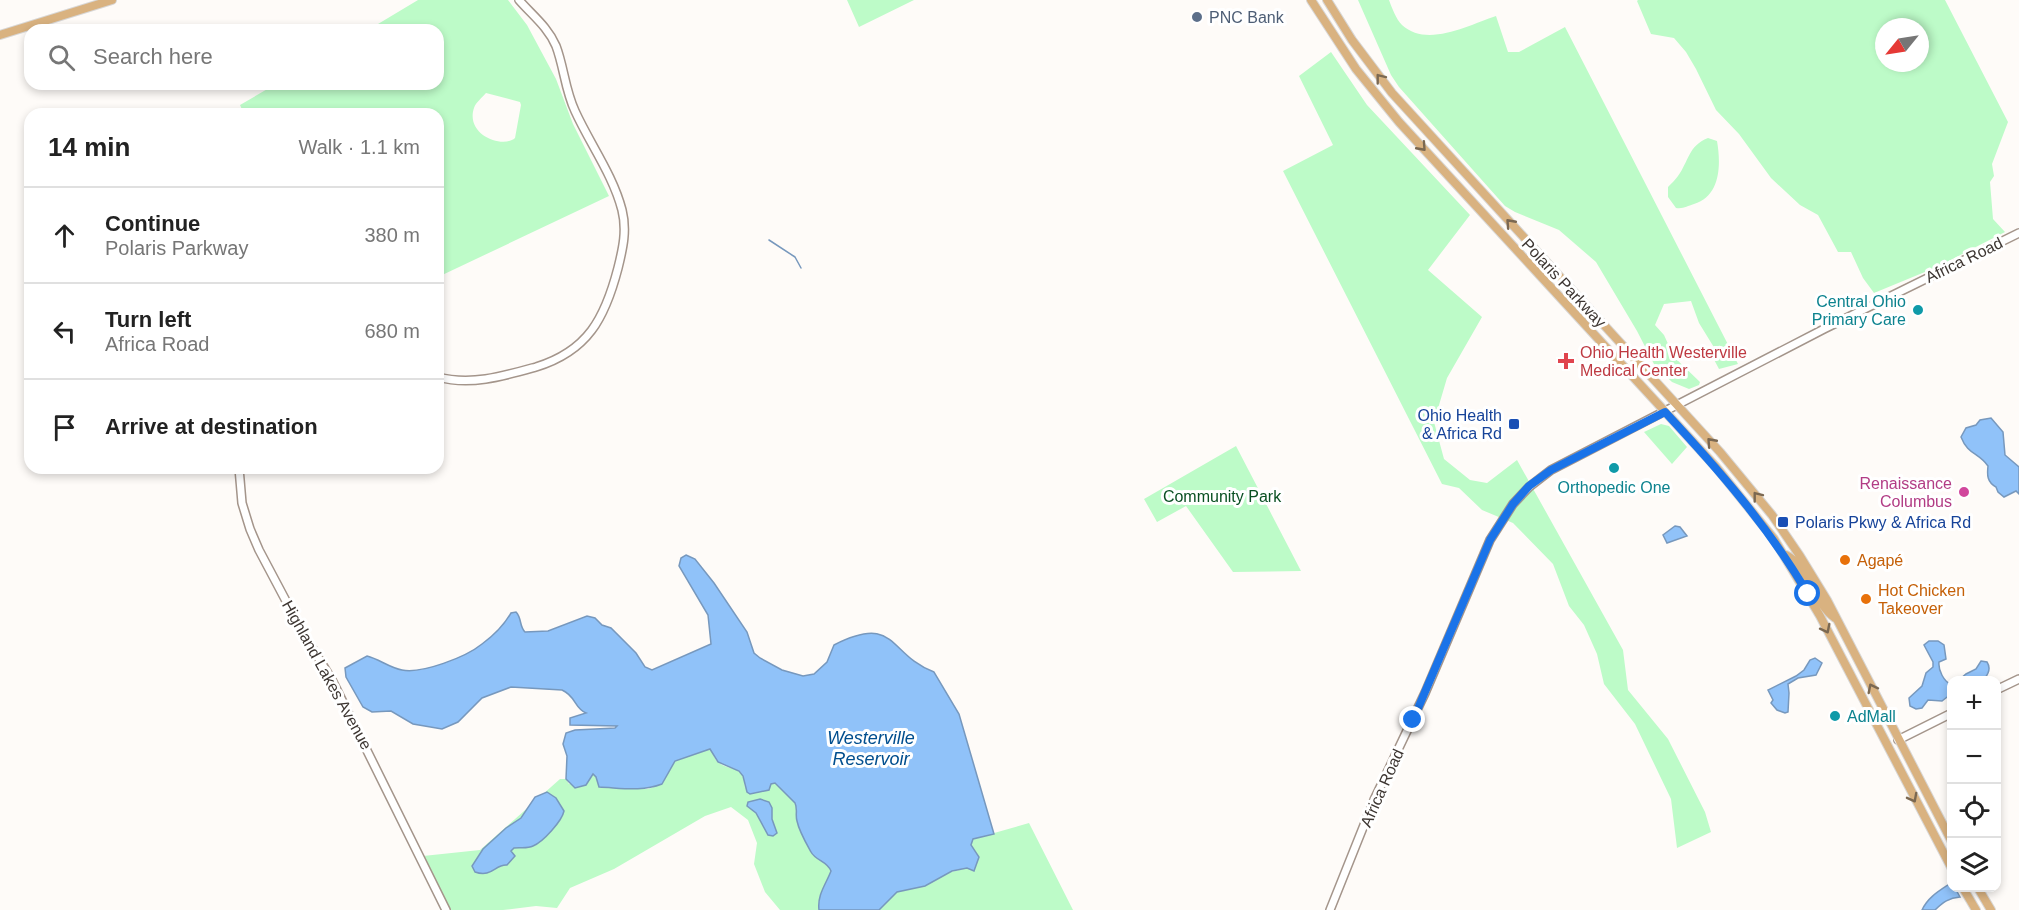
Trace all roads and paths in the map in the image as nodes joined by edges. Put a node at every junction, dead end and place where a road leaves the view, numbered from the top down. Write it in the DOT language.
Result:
graph roads {
  1 [pos="112,0"];
  2 [pos="519,0"];
  3 [pos="1311,0"];
  4 [pos="1327,0"];
  5 [pos="35,24"];
  6 [pos="24,28"];
  7 [pos="0,35"];
  8 [pos="2019,233"];
  9 [pos="444,378"];
  10 [pos="1677,405"];
  11 [pos="1665,412"];
  12 [pos="240,474"];
  13 [pos="1784,555"];
  14 [pos="1836,619"];
  15 [pos="2019,679"];
  16 [pos="2001,688"];
  17 [pos="1947,716"];
  18 [pos="1898,740"];
  19 [pos="1886,746"];
  20 [pos="1950,838"];
  21 [pos="1947,860"];
  22 [pos="1965,892"];
  23 [pos="1980,892"];
  24 [pos="446,910"];
  25 [pos="1330,910"];
  26 [pos="1976,910"];
  27 [pos="1991,910"];
  1 -- 5 [label="main road"];
  2 -- 9 [label="street"];
  3 -- 11 [label="main road, Polaris Parkway, one-way"];
  10 -- 4 [label="main road, Polaris Parkway, one-way"];
  6 -- 7 [label="main road"];
  8 -- 10 [label="street, Africa Road"];
  10 -- 11 [label="street, Africa Road"];
  14 -- 10 [label="main road, Polaris Parkway, one-way"];
  11 -- 13 [label="main road, Polaris Parkway"];
  11 -- 25 [label="street, Africa Road"];
  12 -- 24 [label="street, Highland Lakes Avenue"];
  13 -- 14 [label="main road"];
  13 -- 19 [label="main road, Polaris Parkway, one-way"];
  18 -- 14 [label="main road, Polaris Parkway, one-way"];
  15 -- 16 [label="street"];
  17 -- 18 [label="street"];
  18 -- 19 [label="main road"];
  18 -- 20 [label="main road, Polaris Parkway"];
  19 -- 21 [label="main road, Polaris Parkway, one-way"];
  22 -- 26 [label="main road"];
  23 -- 27 [label="main road"];
}
